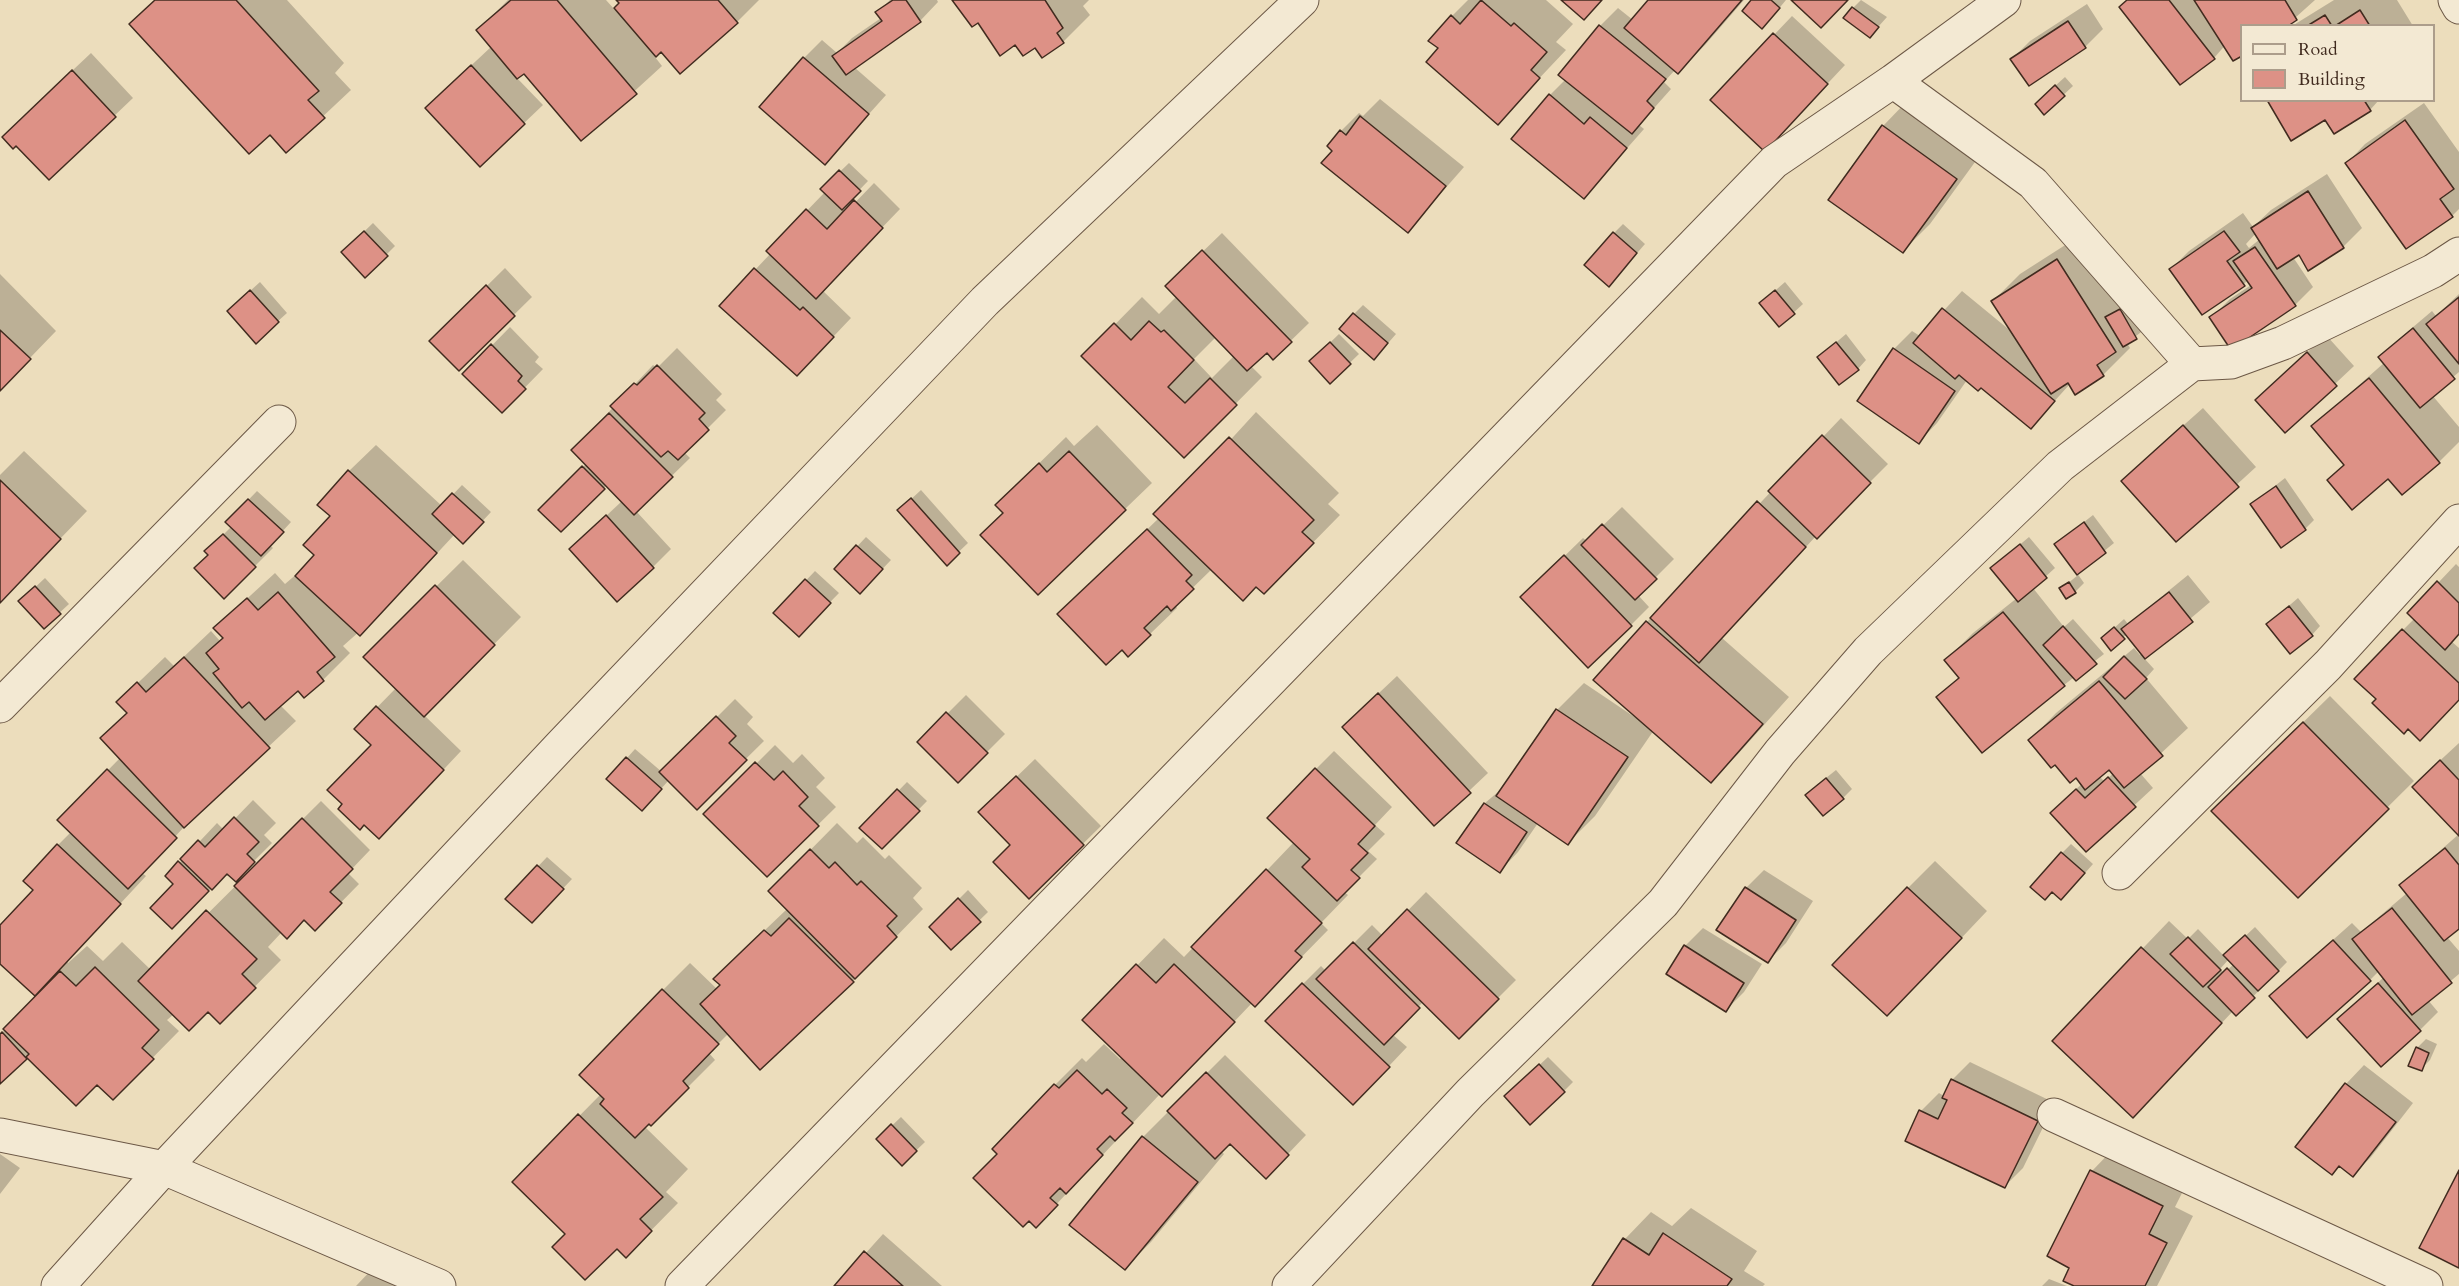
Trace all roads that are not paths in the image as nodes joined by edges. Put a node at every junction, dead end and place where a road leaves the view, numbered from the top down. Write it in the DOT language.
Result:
graph roads {
  1 [pos="1302,0"];
  2 [pos="2004,0"];
  3 [pos="2455,0"];
  4 [pos="2459,7"];
  5 [pos="1893,81"];
  6 [pos="2459,254"];
  7 [pos="2192,364"];
  8 [pos="279,422"];
  9 [pos="2459,521"];
  10 [pos="0,706"];
  11 [pos="2119,873"];
  12 [pos="2054,1115"];
  13 [pos="0,1135"];
  14 [pos="164,1168"];
  15 [pos="58,1286"];
  16 [pos="439,1286"];
  17 [pos="682,1286"];
  18 [pos="1289,1286"];
  19 [pos="2426,1286"];
  1 -- 14 [label="street"];
  2 -- 5 [label="street"];
  3 -- 4 [label="street"];
  5 -- 7 [label="street"];
  5 -- 17 [label="street"];
  6 -- 7 [label="street"];
  7 -- 18 [label="street"];
  8 -- 10 [label="street"];
  9 -- 11 [label="street"];
  12 -- 19 [label="street"];
  13 -- 14 [label="street"];
  14 -- 15 [label="street"];
  14 -- 16 [label="street"];
}
